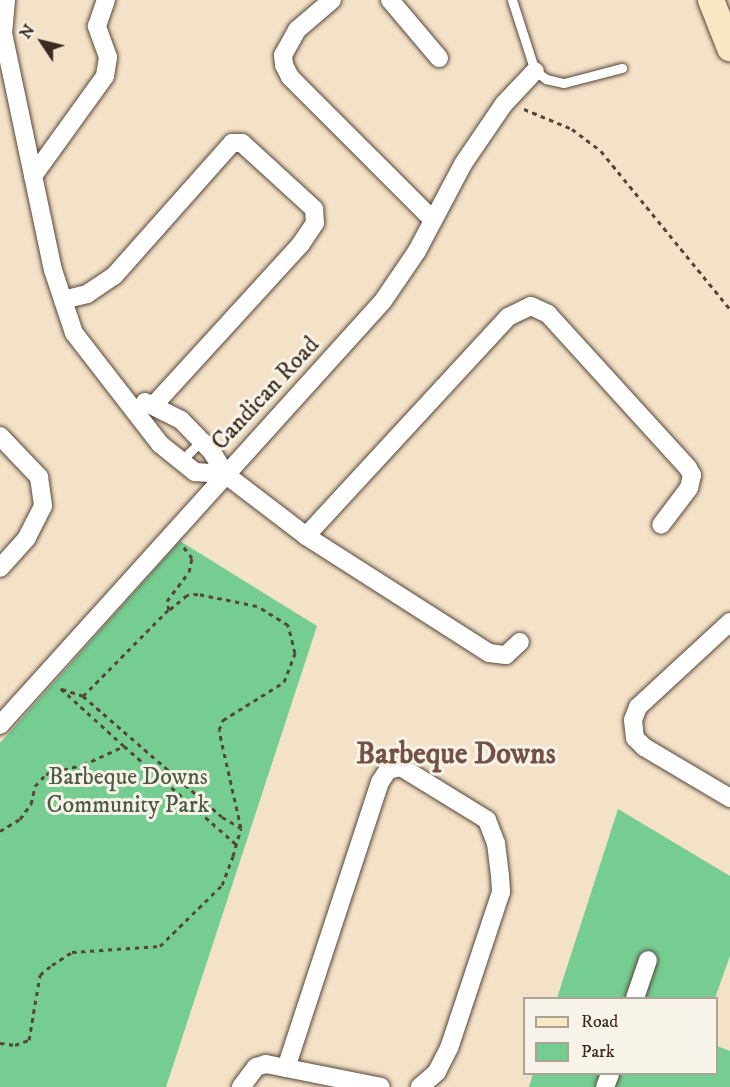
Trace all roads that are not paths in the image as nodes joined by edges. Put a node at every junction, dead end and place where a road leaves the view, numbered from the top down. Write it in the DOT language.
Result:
graph roads {
  1 [pos="6,0"];
  2 [pos="106,0"];
  3 [pos="332,0"];
  4 [pos="390,0"];
  5 [pos="513,0"];
  6 [pos="711,0"];
  7 [pos="730,48"];
  8 [pos="439,58"];
  9 [pos="622,68"];
  10 [pos="535,70"];
  11 [pos="33,176"];
  12 [pos="433,219"];
  13 [pos="63,300"];
  14 [pos="128,399"];
  15 [pos="155,404"];
  16 [pos="0,436"];
  17 [pos="201,441"];
  18 [pos="182,461"];
  19 [pos="225,474"];
  20 [pos="661,525"];
  21 [pos="306,536"];
  22 [pos="0,568"];
  23 [pos="730,622"];
  24 [pos="520,642"];
  25 [pos="0,725"];
  26 [pos="730,798"];
  27 [pos="648,960"];
  28 [pos="636,997"];
  29 [pos="286,1068"];
  30 [pos="241,1087"];
  31 [pos="381,1087"];
  32 [pos="420,1087"];
  1 -- 11 [label="street"];
  2 -- 11 [label="street"];
  3 -- 12 [label="street"];
  4 -- 8 [label="street"];
  5 -- 10 [label="lane"];
  6 -- 7 [label="street"];
  9 -- 10 [label="lane"];
  10 -- 12 [label="street, Candican Road"];
  11 -- 13 [label="street"];
  12 -- 19 [label="street, Candican Road"];
  13 -- 14 [label="street"];
  13 -- 15 [label="street"];
  14 -- 15 [label="street"];
  14 -- 18 [label="street"];
  15 -- 17 [label="street"];
  16 -- 22 [label="street"];
  17 -- 18 [label="lane"];
  17 -- 19 [label="street"];
  18 -- 19 [label="street"];
  19 -- 21 [label="street"];
  19 -- 25 [label="street, Candican Road"];
  20 -- 21 [label="street"];
  21 -- 24 [label="street"];
  23 -- 26 [label="street"];
  27 -- 28 [label="street"];
  29 -- 30 [label="street"];
  29 -- 31 [label="street"];
  29 -- 32 [label="street"];
}
